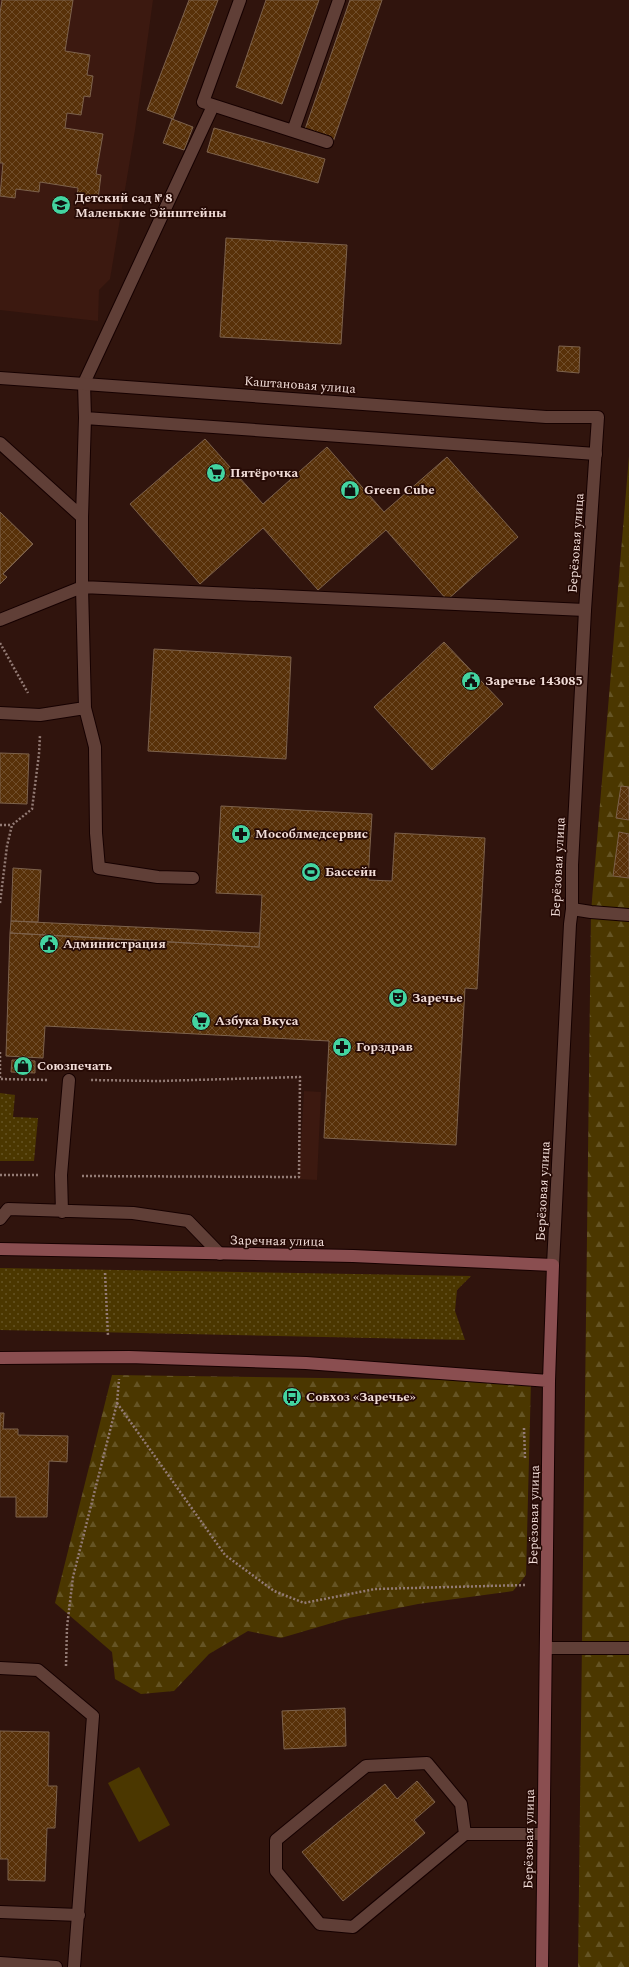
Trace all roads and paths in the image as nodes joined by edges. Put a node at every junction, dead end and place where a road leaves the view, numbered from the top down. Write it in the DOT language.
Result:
graph roads {
  1 [pos="240,0"];
  2 [pos="339,0"];
  3 [pos="213,106"];
  4 [pos="293,131"];
  5 [pos="327,142"];
  6 [pos="0,378"];
  7 [pos="84,383"];
  8 [pos="598,417"];
  9 [pos="85,418"];
  10 [pos="0,443"];
  11 [pos="596,454"];
  12 [pos="82,517"];
  13 [pos="82,587"];
  14 [pos="585,610"];
  15 [pos="0,620"];
  16 [pos="0,643"];
  17 [pos="85,708"];
  18 [pos="0,713"];
  19 [pos="40,715"];
  20 [pos="0,825"];
  21 [pos="12,825"];
  22 [pos="193,878"];
  23 [pos="0,903"];
  24 [pos="572,909"];
  25 [pos="629,915"];
  26 [pos="0,1052"];
  27 [pos="70,1080"];
  28 [pos="0,1175"];
  29 [pos="61,1175"];
  30 [pos="62,1212"];
  31 [pos="0,1219"];
  32 [pos="0,1249"];
  33 [pos="220,1254"];
  34 [pos="553,1265"];
  35 [pos="106,1273"];
  36 [pos="108,1343"];
  37 [pos="0,1358"];
  38 [pos="119,1379"];
  39 [pos="549,1381"];
  40 [pos="117,1403"];
  41 [pos="529,1584"];
  42 [pos="546,1648"];
  43 [pos="629,1648"];
  44 [pos="0,1668"];
  45 [pos="66,1670"];
  46 [pos="465,1834"];
  47 [pos="543,1834"];
  48 [pos="0,1912"];
  49 [pos="79,1915"];
  50 [pos="0,1963"];
  51 [pos="56,1967"];
  52 [pos="74,1967"];
  53 [pos="542,1967"];
  1 -- 3 [label="street"];
  2 -- 4 [label="street"];
  3 -- 4 [label="street"];
  3 -- 7 [label="street"];
  4 -- 5 [label="street"];
  6 -- 7 [label="street, Каштановая улица"];
  7 -- 8 [label="street, Каштановая улица"];
  7 -- 9 [label="street"];
  8 -- 11 [label="street, Берёзовая улица"];
  9 -- 11 [label="street"];
  9 -- 12 [label="street"];
  10 -- 12 [label="street"];
  11 -- 14 [label="street, Берёзовая улица"];
  12 -- 13 [label="street"];
  13 -- 14 [label="street"];
  13 -- 15 [label="street"];
  13 -- 17 [label="street"];
  14 -- 24 [label="street, Берёзовая улица"];
  16 -- 19 [label="path"];
  17 -- 19 [label="street"];
  17 -- 22 [label="street"];
  18 -- 19 [label="street"];
  19 -- 21 [label="path"];
  20 -- 21 [label="path"];
  21 -- 23 [label="path"];
  24 -- 25 [label="street"];
  24 -- 34 [label="street, Берёзовая улица"];
  26 -- 27 [label="path"];
  27 -- 29 [label="street"];
  27 -- 29 [label="path"];
  28 -- 29 [label="path"];
  29 -- 30 [label="street"];
  30 -- 31 [label="street"];
  30 -- 33 [label="street"];
  32 -- 33 [label="street, Заречная улица"];
  33 -- 34 [label="street, Заречная улица"];
  34 -- 39 [label="street, Берёзовая улица"];
  35 -- 36 [label="path"];
  37 -- 39 [label="street"];
  38 -- 40 [label="path"];
  39 -- 42 [label="street, Берёзовая улица"];
  40 -- 41 [label="path"];
  40 -- 45 [label="path"];
  42 -- 43 [label="street"];
  42 -- 47 [label="street, Берёзовая улица"];
  44 -- 49 [label="street"];
  46 -- 46 [label="street"];
  46 -- 47 [label="street"];
  47 -- 53 [label="street, Берёзовая улица"];
  48 -- 49 [label="street"];
  49 -- 52 [label="street"];
  50 -- 51 [label="street"];
}
